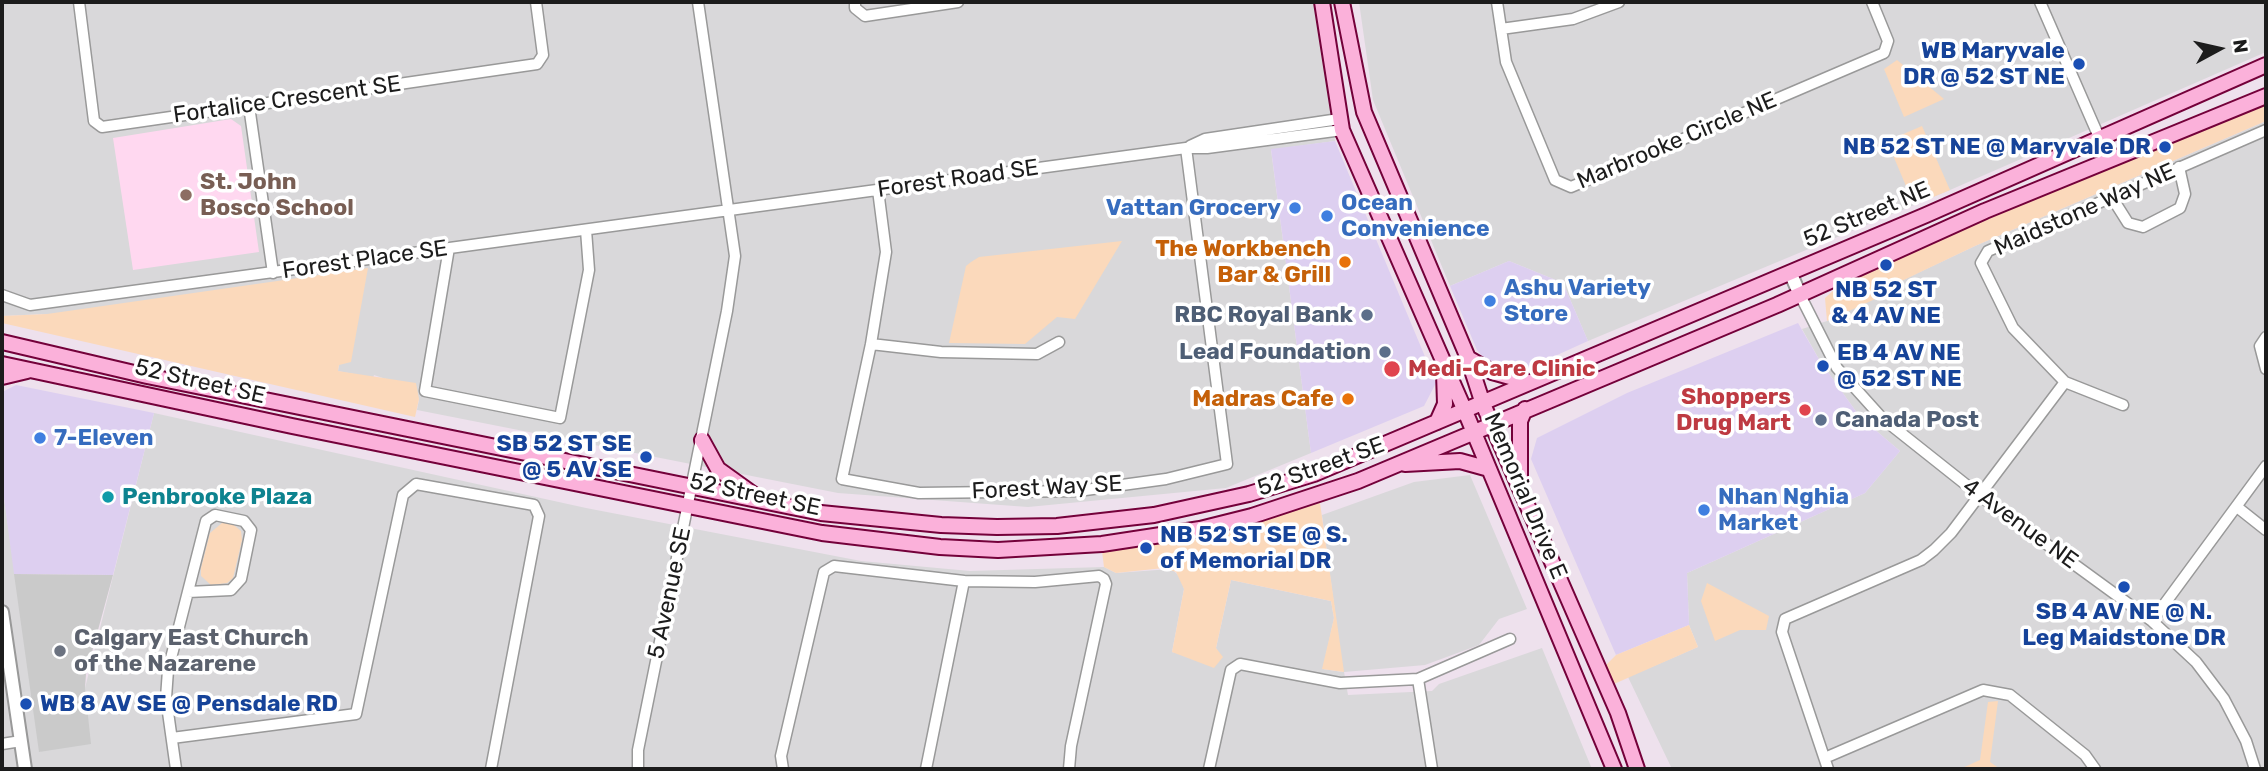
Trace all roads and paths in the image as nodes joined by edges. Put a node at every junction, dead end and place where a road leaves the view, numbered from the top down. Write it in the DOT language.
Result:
graph roads {
  1 [pos="79,2"];
  2 [pos="536,2"];
  3 [pos="698,2"];
  4 [pos="855,2"];
  5 [pos="958,2"];
  6 [pos="1322,2"];
  7 [pos="1342,2"];
  8 [pos="1497,2"];
  9 [pos="1619,2"];
  10 [pos="1872,2"];
  11 [pos="2040,2"];
  12 [pos="1502,29"];
  13 [pos="2266,65"];
  14 [pos="2266,96"];
  15 [pos="249,106"];
  16 [pos="1340,124"];
  17 [pos="2266,130"];
  18 [pos="2098,137"];
  19 [pos="1186,148"];
  20 [pos="2109,160"];
  21 [pos="2179,167"];
  22 [pos="878,190"];
  23 [pos="2111,196"];
  24 [pos="729,209"];
  25 [pos="586,230"];
  26 [pos="449,248"];
  27 [pos="1790,272"];
  28 [pos="273,273"];
  29 [pos="2,295"];
  30 [pos="1800,295"];
  31 [pos="2,334"];
  32 [pos="2266,337"];
  33 [pos="1059,342"];
  34 [pos="9,343"];
  35 [pos="871,344"];
  36 [pos="1468,358"];
  37 [pos="2,364"];
  38 [pos="1444,365"];
  39 [pos="35,369"];
  40 [pos="2266,369"];
  41 [pos="2,377"];
  42 [pos="1528,382"];
  43 [pos="2065,382"];
  44 [pos="1483,404"];
  45 [pos="2123,405"];
  46 [pos="1525,409"];
  47 [pos="1465,411"];
  48 [pos="1437,422"];
  49 [pos="1492,423"];
  50 [pos="1473,430"];
  51 [pos="702,440"];
  52 [pos="1396,465"];
  53 [pos="2266,466"];
  54 [pos="1489,469"];
  55 [pos="692,487"];
  56 [pos="1520,487"];
  57 [pos="1979,495"];
  58 [pos="765,502"];
  59 [pos="688,505"];
  60 [pos="2237,507"];
  61 [pos="2266,530"];
  62 [pos="964,581"];
  63 [pos="188,592"];
  64 [pos="2,612"];
  65 [pos="2152,621"];
  66 [pos="1510,639"];
  67 [pos="1418,679"];
  68 [pos="172,738"];
  69 [pos="21,741"];
  70 [pos="2,744"];
  71 [pos="1827,757"];
  72 [pos="25,769"];
  73 [pos="176,769"];
  74 [pos="491,769"];
  75 [pos="638,769"];
  76 [pos="783,769"];
  77 [pos="926,769"];
  78 [pos="1069,769"];
  79 [pos="1209,769"];
  80 [pos="1432,769"];
  81 [pos="1614,769"];
  82 [pos="1637,769"];
  83 [pos="1828,769"];
  84 [pos="2095,769"];
  85 [pos="2255,769"];
  1 -- 15 [label="street, Fortalice Crescent SE"];
  2 -- 15 [label="street, Fortalice Crescent SE"];
  3 -- 24 [label="street, 5 Avenue SE"];
  4 -- 5 [label="street"];
  6 -- 16 [label="main road, Memorial Drive E"];
  7 -- 36 [label="main road, Memorial Drive E"];
  8 -- 12 [label="street, Marbrooke Circle NE"];
  9 -- 12 [label="street"];
  10 -- 12 [label="street, Marbrooke Circle NE"];
  11 -- 18 [label="street"];
  13 -- 18 [label="main road, 52 Street NE"];
  14 -- 20 [label="main road, 52 Street NE"];
  15 -- 28 [label="street"];
  16 -- 19 [label="street, Forest Road SE"];
  16 -- 38 [label="main road, Memorial Drive E"];
  17 -- 21 [label="street, Maidstone Way NE"];
  18 -- 20 [label="street"];
  18 -- 27 [label="main road, 52 Street NE"];
  19 -- 22 [label="street, Forest Road SE"];
  19 -- 35 [label="street, Forest Way SE"];
  20 -- 30 [label="main road, 52 Street NE"];
  21 -- 23 [label="street, Maidstone Way NE"];
  21 -- 23 [label="street"];
  22 -- 24 [label="street, Forest Road SE"];
  22 -- 35 [label="street, Forest Way SE"];
  23 -- 43 [label="street, Maidstone Way NE"];
  24 -- 25 [label="street, Forest Place SE"];
  24 -- 51 [label="street, 5 Avenue SE"];
  25 -- 26 [label="street, Forest Place SE"];
  25 -- 26 [label="street"];
  26 -- 28 [label="street, Forest Place SE"];
  27 -- 30 [label="street, 4 Avenue NE"];
  27 -- 42 [label="main road, 52 Street NE"];
  28 -- 29 [label="street, Forest Place SE"];
  30 -- 46 [label="main road, 52 Street NE"];
  30 -- 57 [label="street, 4 Avenue NE"];
  31 -- 34 [label="main road, 52 Street SE"];
  32 -- 40 [label="street"];
  33 -- 35 [label="street"];
  34 -- 55 [label="main road, 52 Street SE"];
  36 -- 42 [label="main road"];
  36 -- 44 [label="main road, Memorial Drive E"];
  37 -- 39 [label="main road, 52 Street SE"];
  38 -- 47 [label="main road, Memorial Drive E"];
  38 -- 48 [label="main road"];
  39 -- 41 [label="main road"];
  39 -- 59 [label="main road, 52 Street SE"];
  42 -- 44 [label="main road, 52 Street NE"];
  43 -- 45 [label="street"];
  43 -- 57 [label="street"];
  44 -- 47 [label="main road, 52 Street SE"];
  44 -- 49 [label="main road, Memorial Drive E"];
  46 -- 49 [label="main road, 52 Street NE"];
  46 -- 56 [label="main road"];
  47 -- 48 [label="main road, 52 Street SE"];
  47 -- 50 [label="main road, Memorial Drive E"];
  48 -- 58 [label="main road, 52 Street SE"];
  49 -- 50 [label="main road, 52 Street SE"];
  49 -- 56 [label="main road, Memorial Drive E"];
  50 -- 52 [label="main road, 52 Street SE"];
  50 -- 54 [label="main road, Memorial Drive E"];
  51 -- 55 [label="street, 5 Avenue SE"];
  51 -- 58 [label="main road"];
  52 -- 54 [label="main road"];
  52 -- 59 [label="main road, 52 Street SE"];
  53 -- 60 [label="street"];
  54 -- 81 [label="main road, Memorial Drive E"];
  55 -- 58 [label="main road, 52 Street SE"];
  55 -- 59 [label="street, 5 Avenue SE"];
  56 -- 82 [label="main road, Memorial Drive E"];
  57 -- 65 [label="street, 4 Avenue NE"];
  57 -- 71 [label="street"];
  59 -- 75 [label="street, 5 Avenue SE"];
  60 -- 61 [label="street"];
  60 -- 65 [label="street"];
  62 -- 76 [label="street"];
  62 -- 77 [label="street"];
  62 -- 78 [label="street"];
  63 -- 63 [label="street"];
  63 -- 68 [label="street"];
  64 -- 69 [label="street"];
  65 -- 85 [label="street, 4 Avenue NE"];
  66 -- 67 [label="street"];
  67 -- 79 [label="street"];
  67 -- 80 [label="street"];
  68 -- 73 [label="street"];
  68 -- 74 [label="street"];
  69 -- 70 [label="street"];
  69 -- 72 [label="street"];
  71 -- 83 [label="street"];
  71 -- 84 [label="street"];
}
